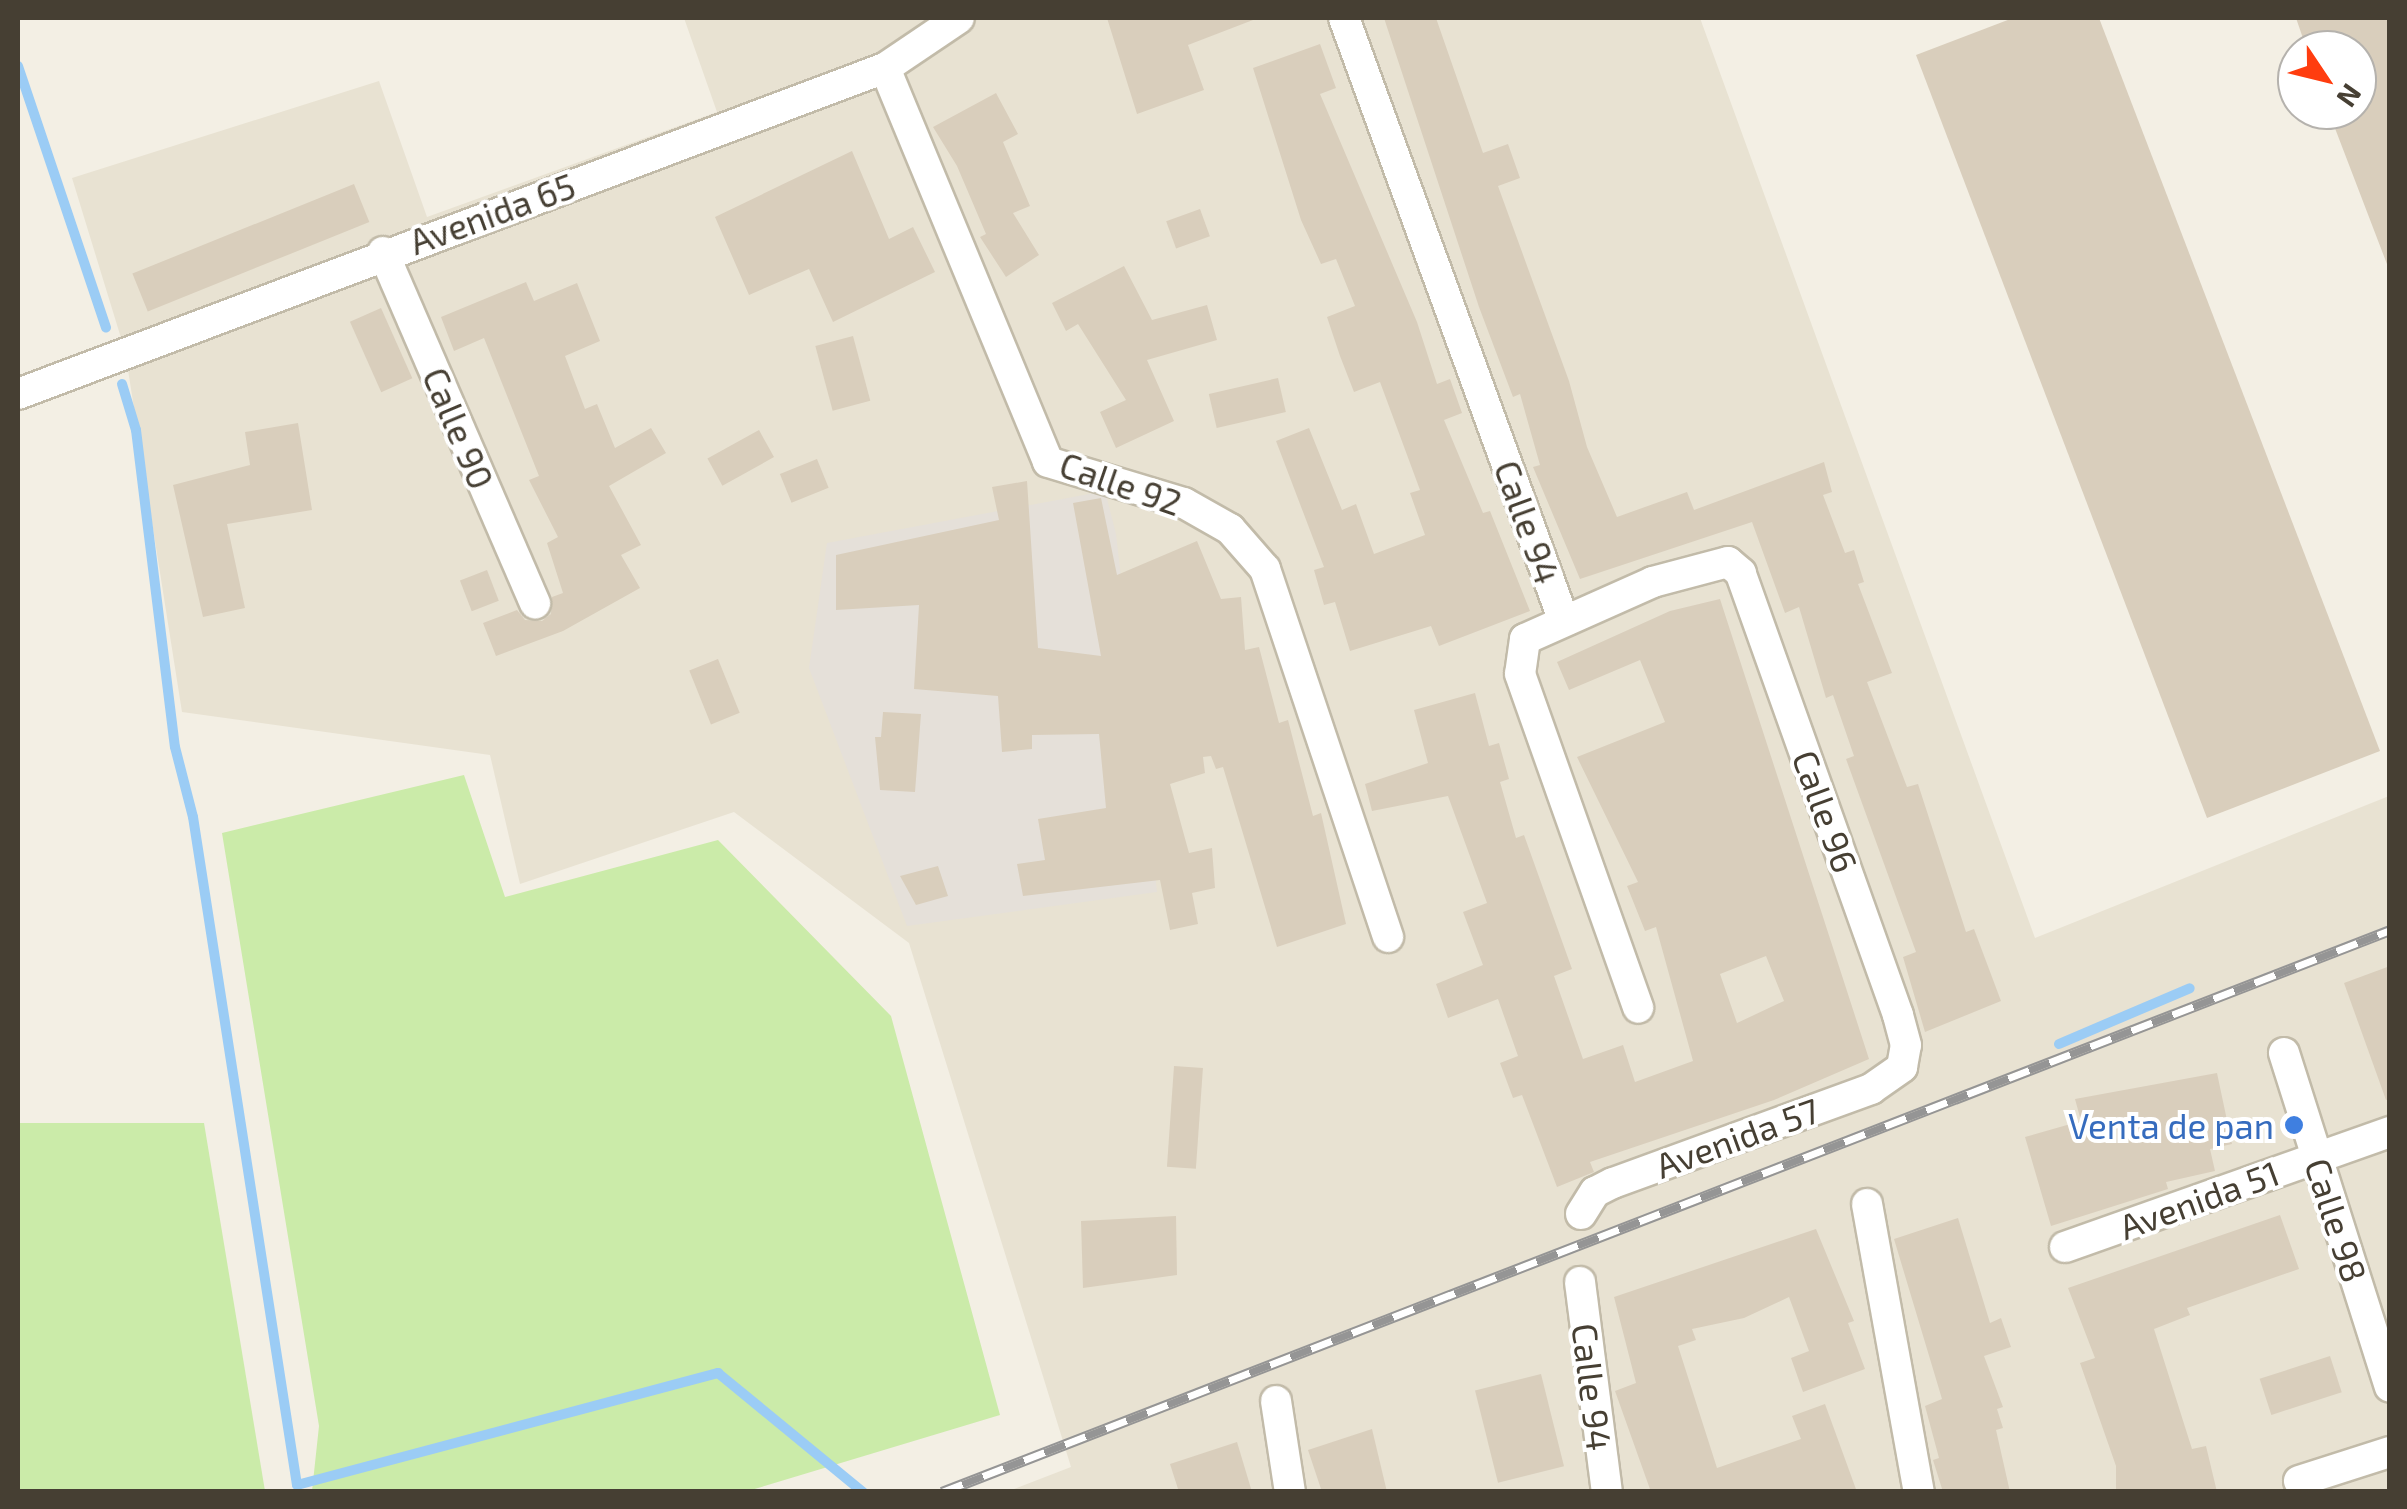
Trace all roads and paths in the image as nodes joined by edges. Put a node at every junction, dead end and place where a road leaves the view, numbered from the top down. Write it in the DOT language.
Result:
graph roads {
  1 [pos="958,18"];
  2 [pos="1344,18"];
  3 [pos="886,68"];
  4 [pos="383,252"];
  5 [pos="18,394"];
  6 [pos="536,604"];
  7 [pos="1564,620"];
  8 [pos="1388,937"];
  9 [pos="1638,1008"];
  10 [pos="2284,1052"];
  11 [pos="1902,1067"];
  12 [pos="2390,1132"];
  13 [pos="2317,1157"];
  14 [pos="1868,1204"];
  15 [pos="1581,1214"];
  16 [pos="2066,1247"];
  17 [pos="1580,1282"];
  18 [pos="2390,1388"];
  19 [pos="1276,1401"];
  20 [pos="2390,1452"];
  21 [pos="2298,1481"];
  22 [pos="1290,1492"];
  23 [pos="1607,1492"];
  24 [pos="1919,1492"];
  1 -- 3 [label="street, Avenida 65"];
  2 -- 7 [label="street, Calle 94"];
  3 -- 4 [label="street, Avenida 65"];
  3 -- 8 [label="street, Calle 92"];
  4 -- 5 [label="street, Avenida 65"];
  4 -- 6 [label="street, Calle 90"];
  7 -- 9 [label="street, Calle 94"];
  7 -- 11 [label="street, Calle 96"];
  10 -- 13 [label="street, Calle 98"];
  11 -- 15 [label="street, Avenida 57"];
  12 -- 13 [label="street, Avenida 51"];
  13 -- 16 [label="street, Avenida 51"];
  13 -- 18 [label="street, Calle 98"];
  14 -- 24 [label="street"];
  17 -- 23 [label="street, Calle 94"];
  19 -- 22 [label="street"];
  20 -- 21 [label="street"];
}
